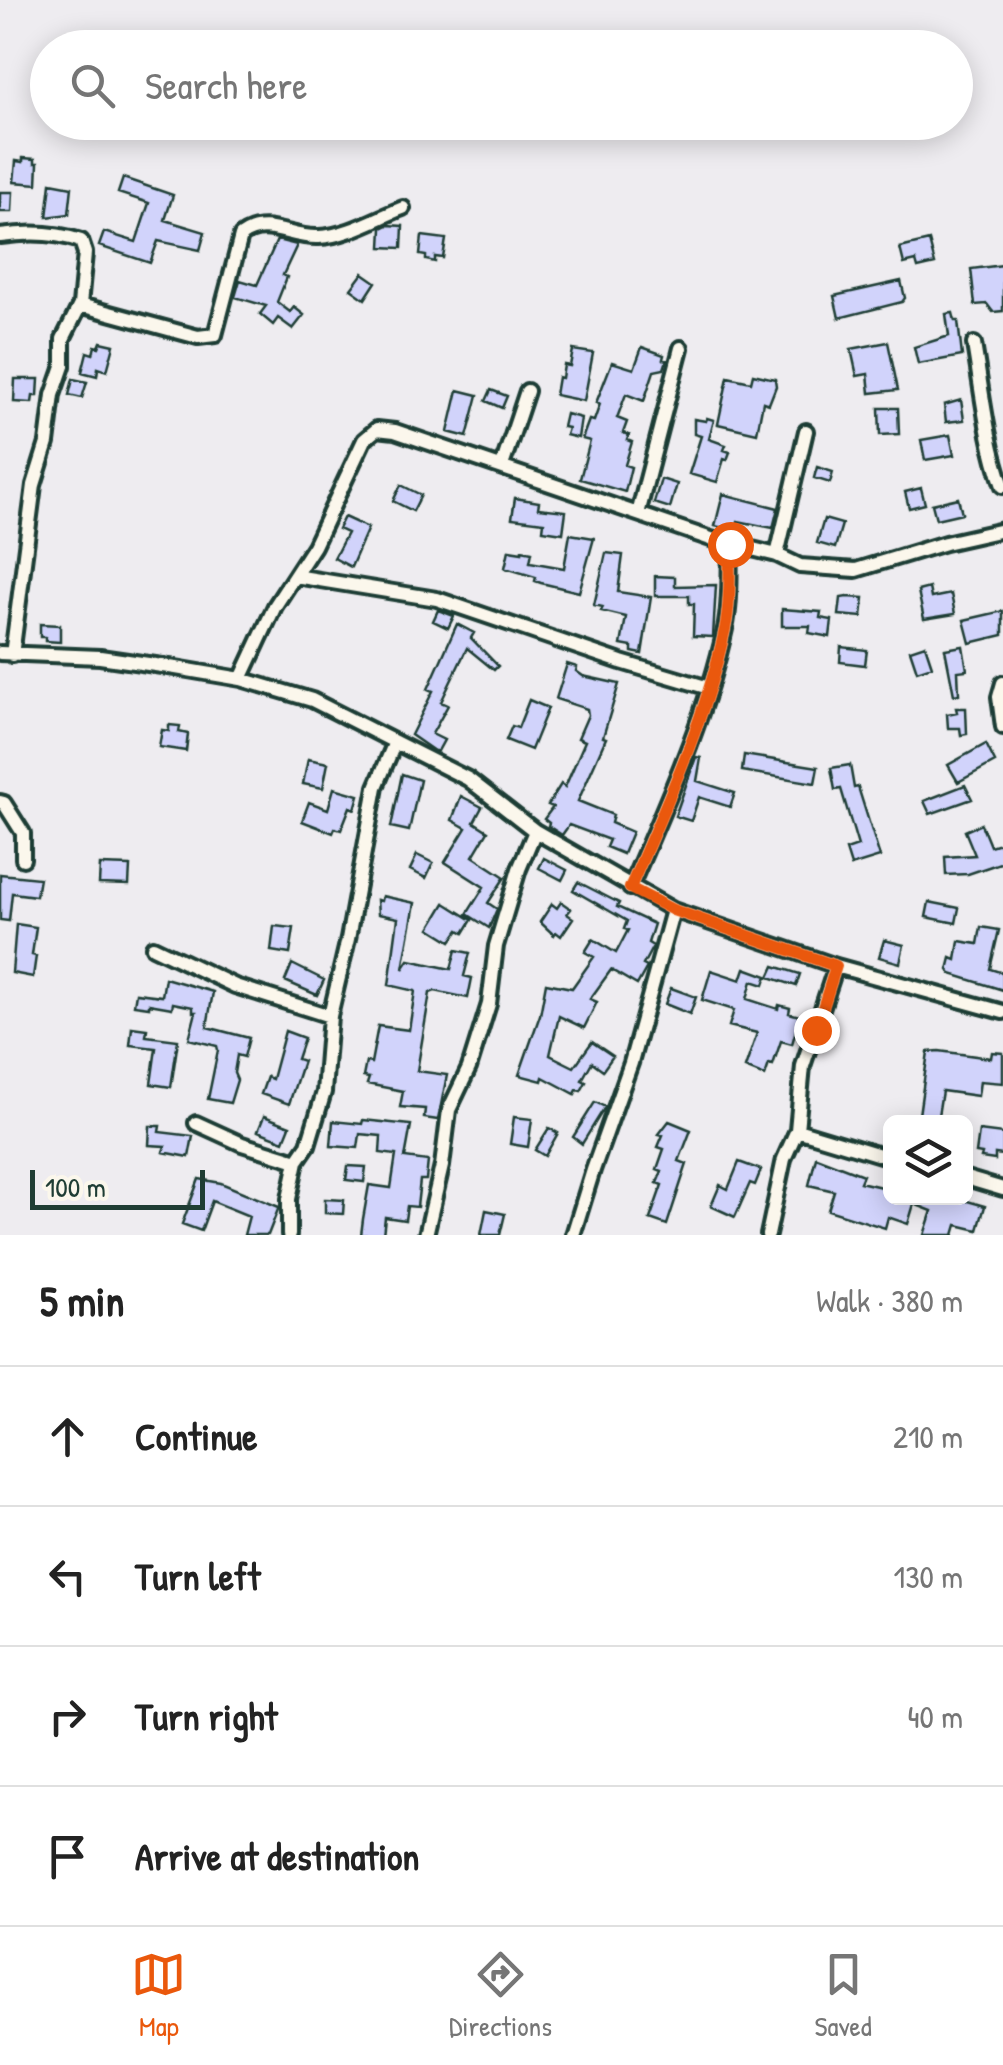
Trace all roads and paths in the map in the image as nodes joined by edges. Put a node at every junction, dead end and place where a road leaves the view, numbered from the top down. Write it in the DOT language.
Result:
graph roads {
  1 [pos="403,208"];
  2 [pos="0,236"];
  3 [pos="80,305"];
  4 [pos="974,344"];
  5 [pos="681,348"];
  6 [pos="526,391"];
  7 [pos="806,432"];
  8 [pos="502,466"];
  9 [pos="1003,486"];
  10 [pos="638,514"];
  11 [pos="1003,530"];
  12 [pos="730,544"];
  13 [pos="777,555"];
  14 [pos="295,576"];
  15 [pos="6,654"];
  16 [pos="241,679"];
  17 [pos="1003,683"];
  18 [pos="709,688"];
  19 [pos="1003,727"];
  20 [pos="395,742"];
  21 [pos="0,802"];
  22 [pos="536,830"];
  23 [pos="24,860"];
  24 [pos="630,888"];
  25 [pos="673,910"];
  26 [pos="153,947"];
  27 [pos="836,966"];
  28 [pos="1003,1012"];
  29 [pos="330,1016"];
  30 [pos="196,1123"];
  31 [pos="797,1130"];
  32 [pos="883,1156"];
  33 [pos="296,1161"];
  34 [pos="973,1180"];
  35 [pos="1003,1188"];
  36 [pos="290,1235"];
  37 [pos="426,1235"];
  38 [pos="573,1235"];
  39 [pos="768,1235"];
  1 -- 3 [label="street"];
  2 -- 3 [label="street"];
  3 -- 15 [label="street"];
  4 -- 9 [label="street"];
  5 -- 10 [label="street"];
  6 -- 8 [label="street"];
  7 -- 13 [label="street"];
  8 -- 10 [label="street"];
  8 -- 14 [label="street"];
  10 -- 12 [label="street"];
  11 -- 13 [label="street"];
  12 -- 13 [label="street"];
  12 -- 18 [label="street"];
  14 -- 16 [label="street"];
  14 -- 18 [label="street"];
  15 -- 16 [label="street"];
  16 -- 20 [label="street"];
  17 -- 19 [label="street"];
  18 -- 24 [label="street"];
  20 -- 22 [label="street"];
  20 -- 29 [label="street"];
  21 -- 23 [label="street"];
  22 -- 24 [label="street"];
  22 -- 37 [label="street"];
  24 -- 25 [label="street"];
  25 -- 27 [label="street"];
  25 -- 38 [label="street"];
  26 -- 29 [label="street"];
  27 -- 28 [label="street"];
  27 -- 31 [label="street"];
  29 -- 33 [label="street"];
  30 -- 33 [label="street"];
  31 -- 32 [label="street"];
  31 -- 39 [label="street"];
  33 -- 36 [label="street"];
  34 -- 35 [label="street"];
}
